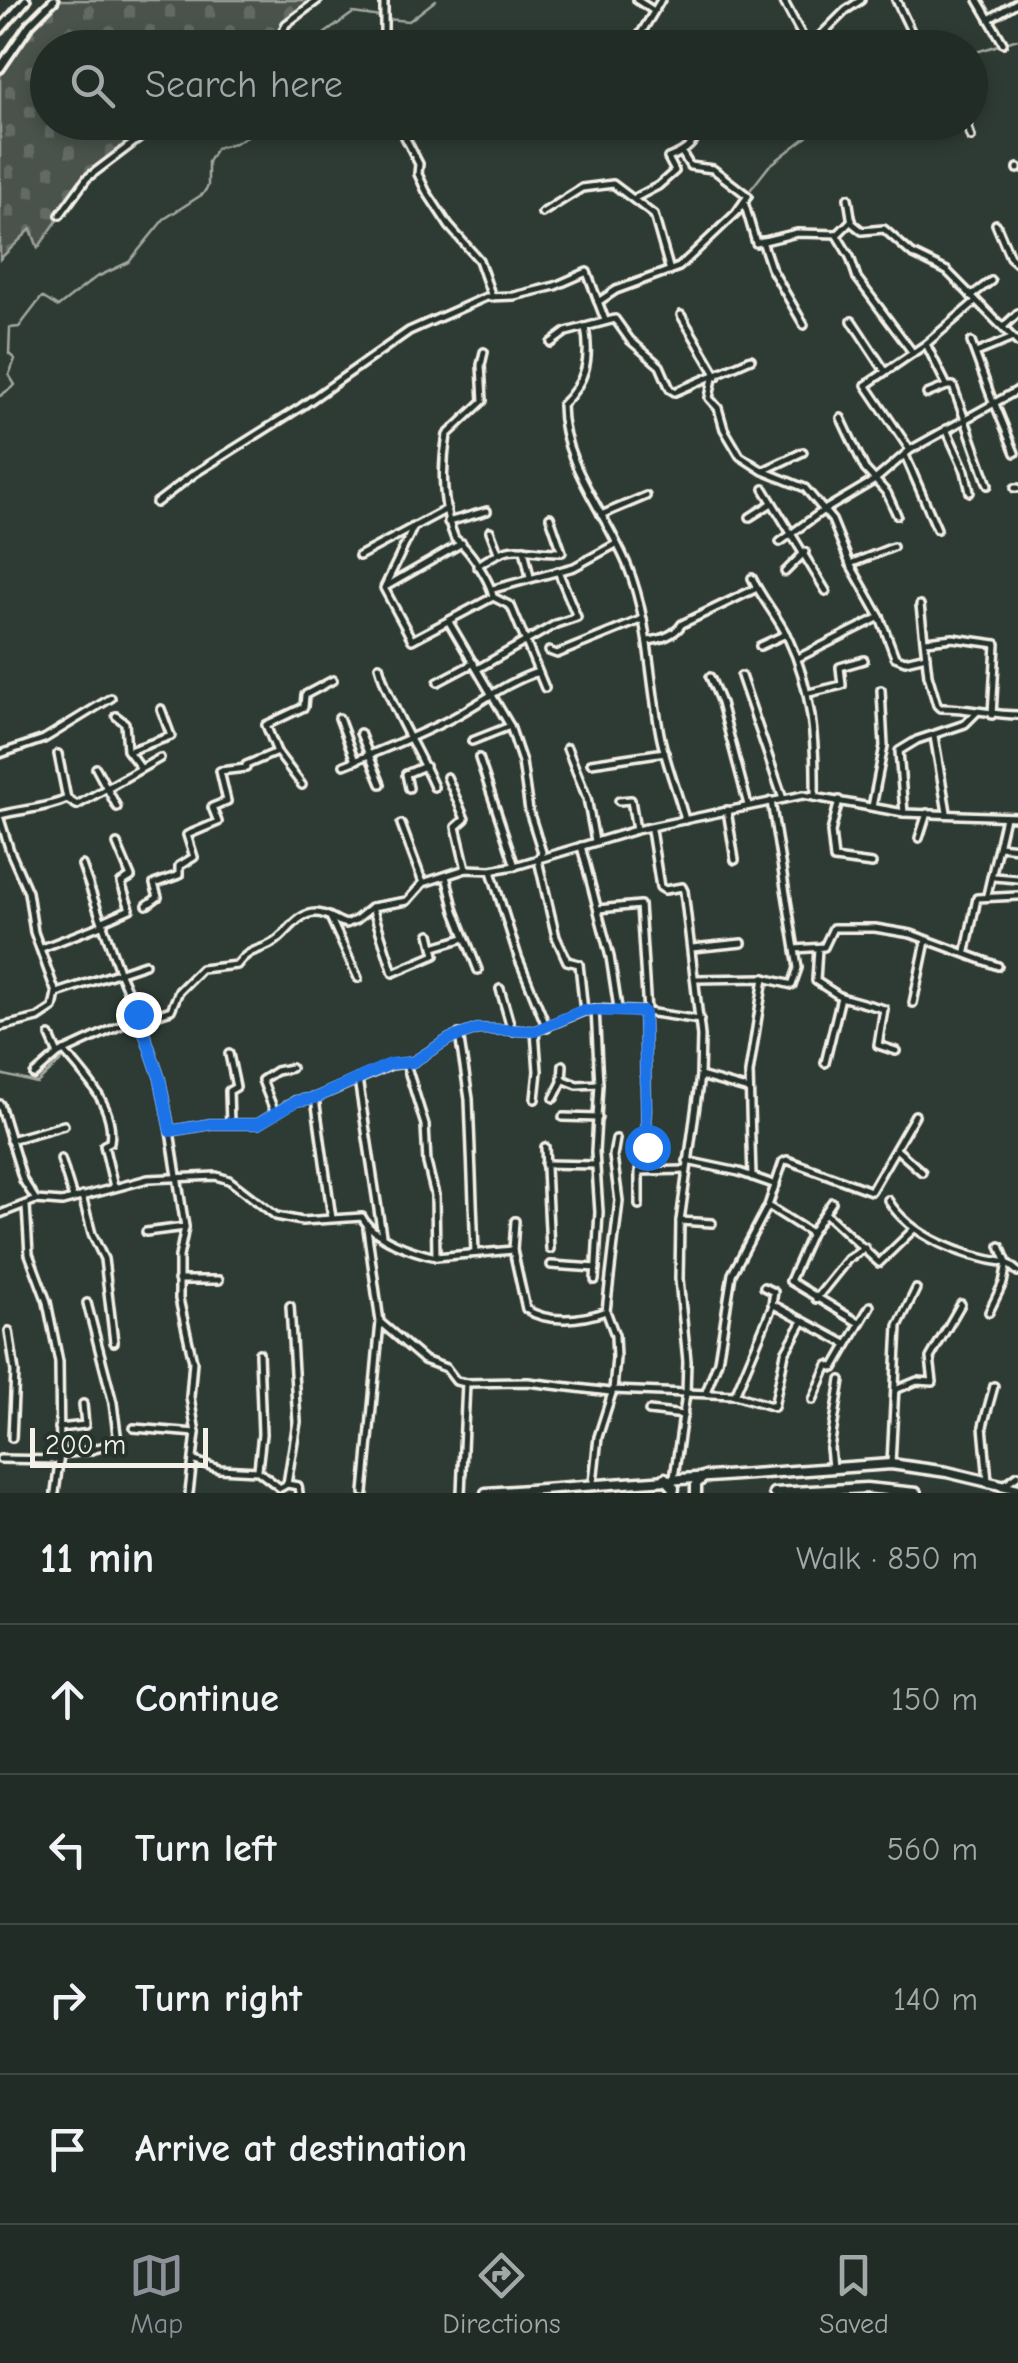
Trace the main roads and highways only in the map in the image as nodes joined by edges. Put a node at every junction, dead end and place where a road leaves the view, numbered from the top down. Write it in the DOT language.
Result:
graph roads {
  1 [pos="705,1476"];
  2 [pos="670,1478"];
  3 [pos="1018,1489"];
  4 [pos="838,1491"];
  5 [pos="486,1493"];
  6 [pos="674,1493"];
  7 [pos="696,1493"];
  8 [pos="774,1493"];
  9 [pos="916,1493"];
  1 -- 2 [label="main road"];
  1 -- 3 [label="main road"];
  1 -- 7 [label="main road"];
  2 -- 5 [label="main road"];
  2 -- 6 [label="main road"];
  4 -- 8 [label="main road"];
  4 -- 9 [label="main road"];
}
